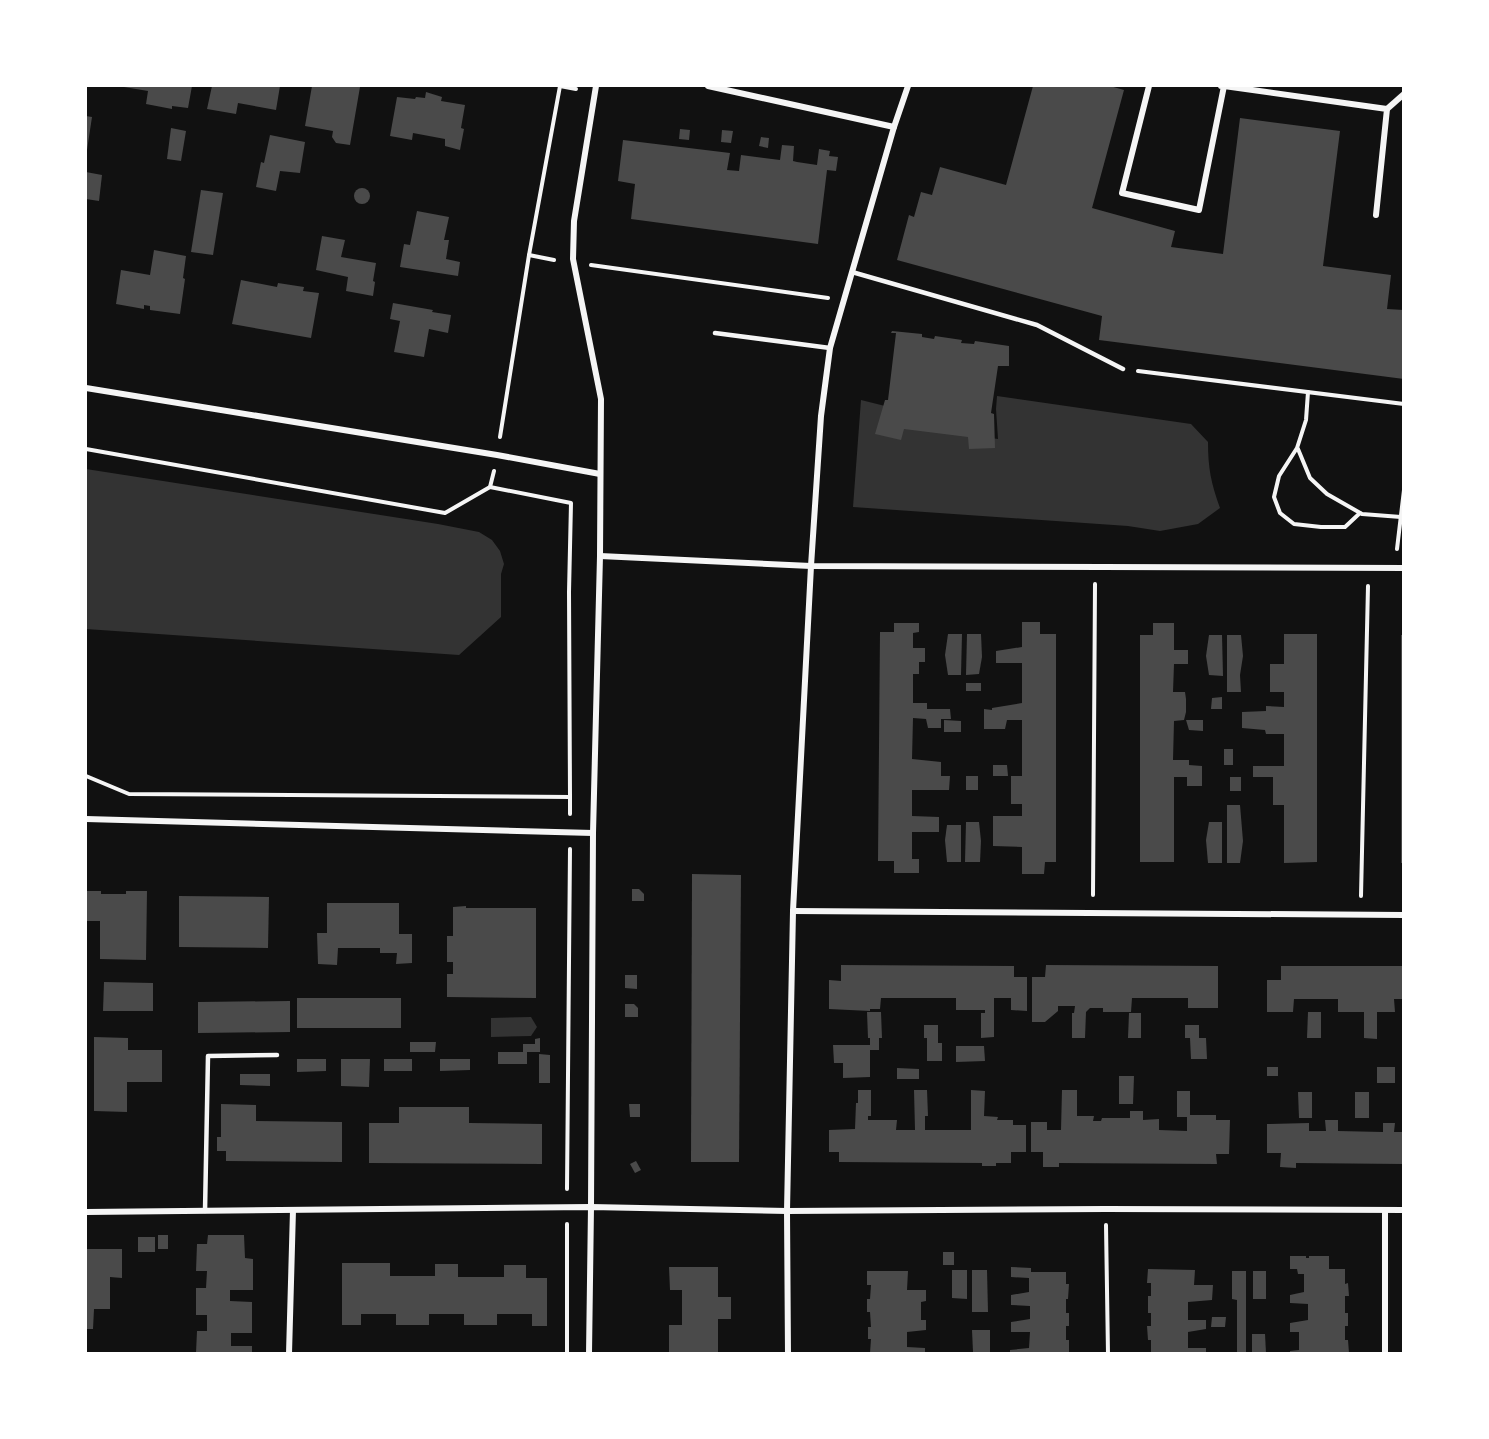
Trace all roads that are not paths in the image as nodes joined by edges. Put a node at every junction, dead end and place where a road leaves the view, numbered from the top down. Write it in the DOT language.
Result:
graph roads {
  1 [pos="596,86"];
  2 [pos="708,86"];
  3 [pos="908,86"];
  4 [pos="1149,86"];
  5 [pos="1222,86"];
  6 [pos="1404,94"];
  7 [pos="1387,109"];
  8 [pos="894,127"];
  9 [pos="1376,215"];
  10 [pos="852,272"];
  11 [pos="715,333"];
  12 [pos="830,348"];
  13 [pos="1123,369"];
  14 [pos="86,388"];
  15 [pos="600,474"];
  16 [pos="600,556"];
  17 [pos="811,566"];
  18 [pos="1404,568"];
  19 [pos="86,819"];
  20 [pos="593,833"];
  21 [pos="793,911"];
  22 [pos="1404,915"];
  23 [pos="277,1055"];
  24 [pos="591,1207"];
  25 [pos="293,1210"];
  26 [pos="1385,1210"];
  27 [pos="1404,1210"];
  28 [pos="205,1211"];
  29 [pos="787,1211"];
  30 [pos="86,1212"];
  31 [pos="289,1353"];
  32 [pos="589,1353"];
  33 [pos="788,1353"];
  34 [pos="1385,1353"];
  1 -- 15 [label="street"];
  2 -- 8 [label="street"];
  3 -- 8 [label="street"];
  4 -- 5 [label="street"];
  5 -- 7 [label="street"];
  6 -- 7 [label="street"];
  7 -- 9 [label="street"];
  8 -- 10 [label="street"];
  10 -- 12 [label="street"];
  10 -- 13 [label="lane"];
  11 -- 12 [label="lane"];
  12 -- 17 [label="street"];
  14 -- 15 [label="street"];
  15 -- 16 [label="street"];
  16 -- 17 [label="street"];
  16 -- 20 [label="street"];
  17 -- 18 [label="street"];
  17 -- 21 [label="street"];
  19 -- 20 [label="street"];
  20 -- 24 [label="street"];
  21 -- 22 [label="street"];
  21 -- 29 [label="street"];
  23 -- 28 [label="lane"];
  24 -- 25 [label="street"];
  24 -- 29 [label="street"];
  24 -- 32 [label="street"];
  25 -- 28 [label="street"];
  25 -- 31 [label="street"];
  26 -- 27 [label="street"];
  26 -- 29 [label="street"];
  26 -- 34 [label="street"];
  28 -- 30 [label="street"];
  29 -- 33 [label="street"];
}
